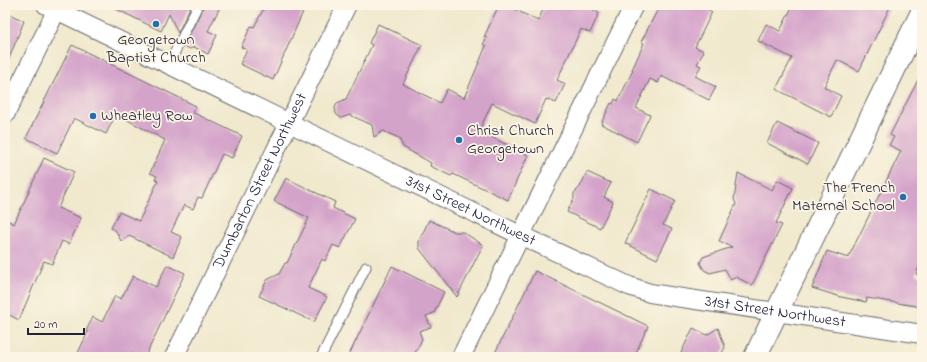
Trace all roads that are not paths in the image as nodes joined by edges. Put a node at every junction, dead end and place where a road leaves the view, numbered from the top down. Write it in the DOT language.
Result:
graph roads {
  1 [pos="198,5"];
  2 [pos="347,5"];
  3 [pos="634,5"];
  4 [pos="54,7"];
  5 [pos="922,12"];
  6 [pos="169,64"];
  7 [pos="5,115"];
  8 [pos="289,122"];
  9 [pos="520,235"];
  10 [pos="366,267"];
  11 [pos="776,313"];
  12 [pos="921,331"];
  13 [pos="174,357"];
  14 [pos="322,357"];
  15 [pos="461,357"];
  16 [pos="755,357"];
  1 -- 6 [label="lane"];
  2 -- 8 [label="street, Dumbarton Street Northwest"];
  3 -- 9 [label="street"];
  4 -- 6 [label="street, 31st Street Northwest"];
  4 -- 7 [label="street"];
  5 -- 11 [label="main road"];
  6 -- 8 [label="street, 31st Street Northwest"];
  8 -- 9 [label="street, 31st Street Northwest"];
  8 -- 13 [label="street, Dumbarton Street Northwest"];
  9 -- 11 [label="street, 31st Street Northwest"];
  9 -- 15 [label="street"];
  10 -- 14 [label="lane"];
  11 -- 12 [label="street, 31st Street Northwest"];
  11 -- 16 [label="main road"];
}
